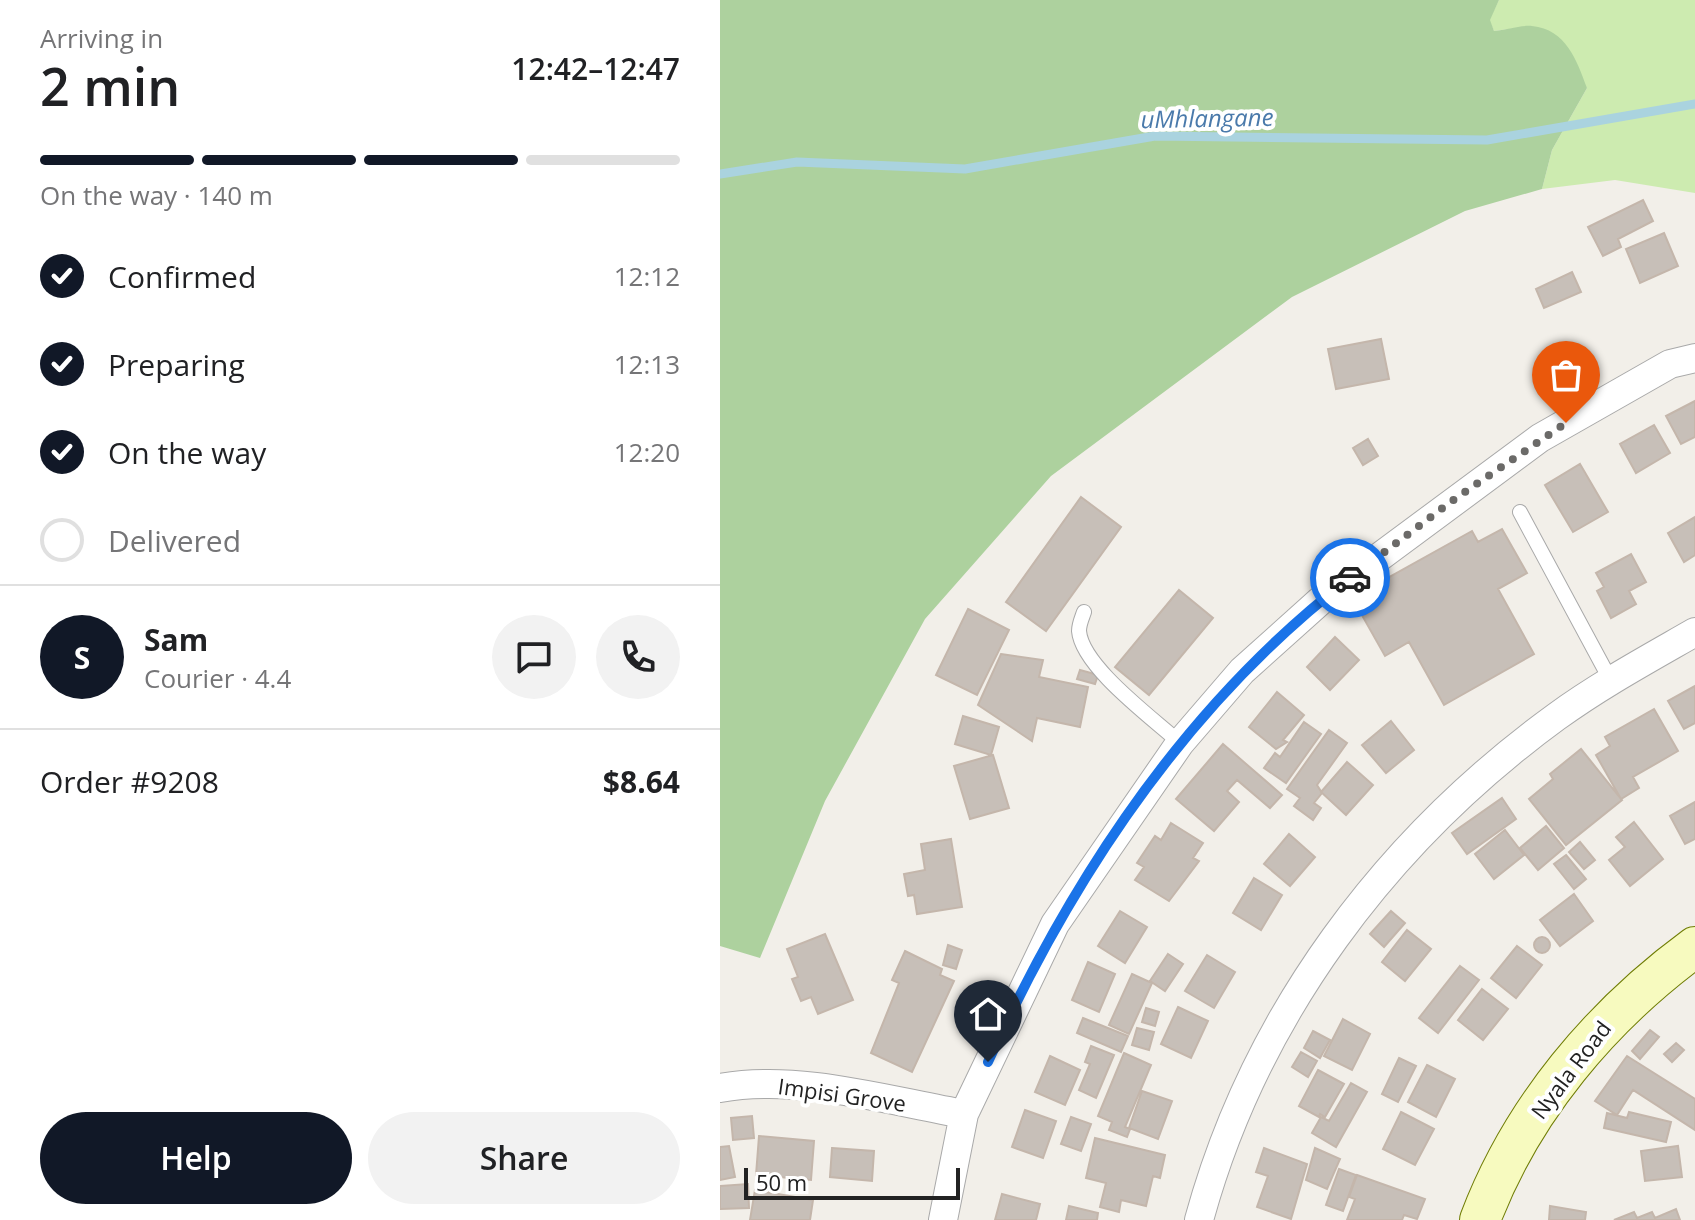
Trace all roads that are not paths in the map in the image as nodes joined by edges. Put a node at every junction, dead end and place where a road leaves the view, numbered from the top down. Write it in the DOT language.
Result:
graph roads {
  1 [pos="1695,358"];
  2 [pos="1520,512"];
  3 [pos="1084,612"];
  4 [pos="1695,632"];
  5 [pos="1611,681"];
  6 [pos="1180,743"];
  7 [pos="1695,947"];
  8 [pos="720,1088"];
  9 [pos="964,1114"];
  10 [pos="943,1220"];
  11 [pos="1199,1220"];
  12 [pos="1480,1220"];
  1 -- 6 [label="street"];
  2 -- 5 [label="lane"];
  3 -- 6 [label="lane"];
  4 -- 5 [label="street"];
  5 -- 11 [label="street"];
  6 -- 9 [label="street"];
  7 -- 12 [label="street, Nyala Road"];
  8 -- 9 [label="street, Impisi Grove"];
  9 -- 10 [label="street"];
}
